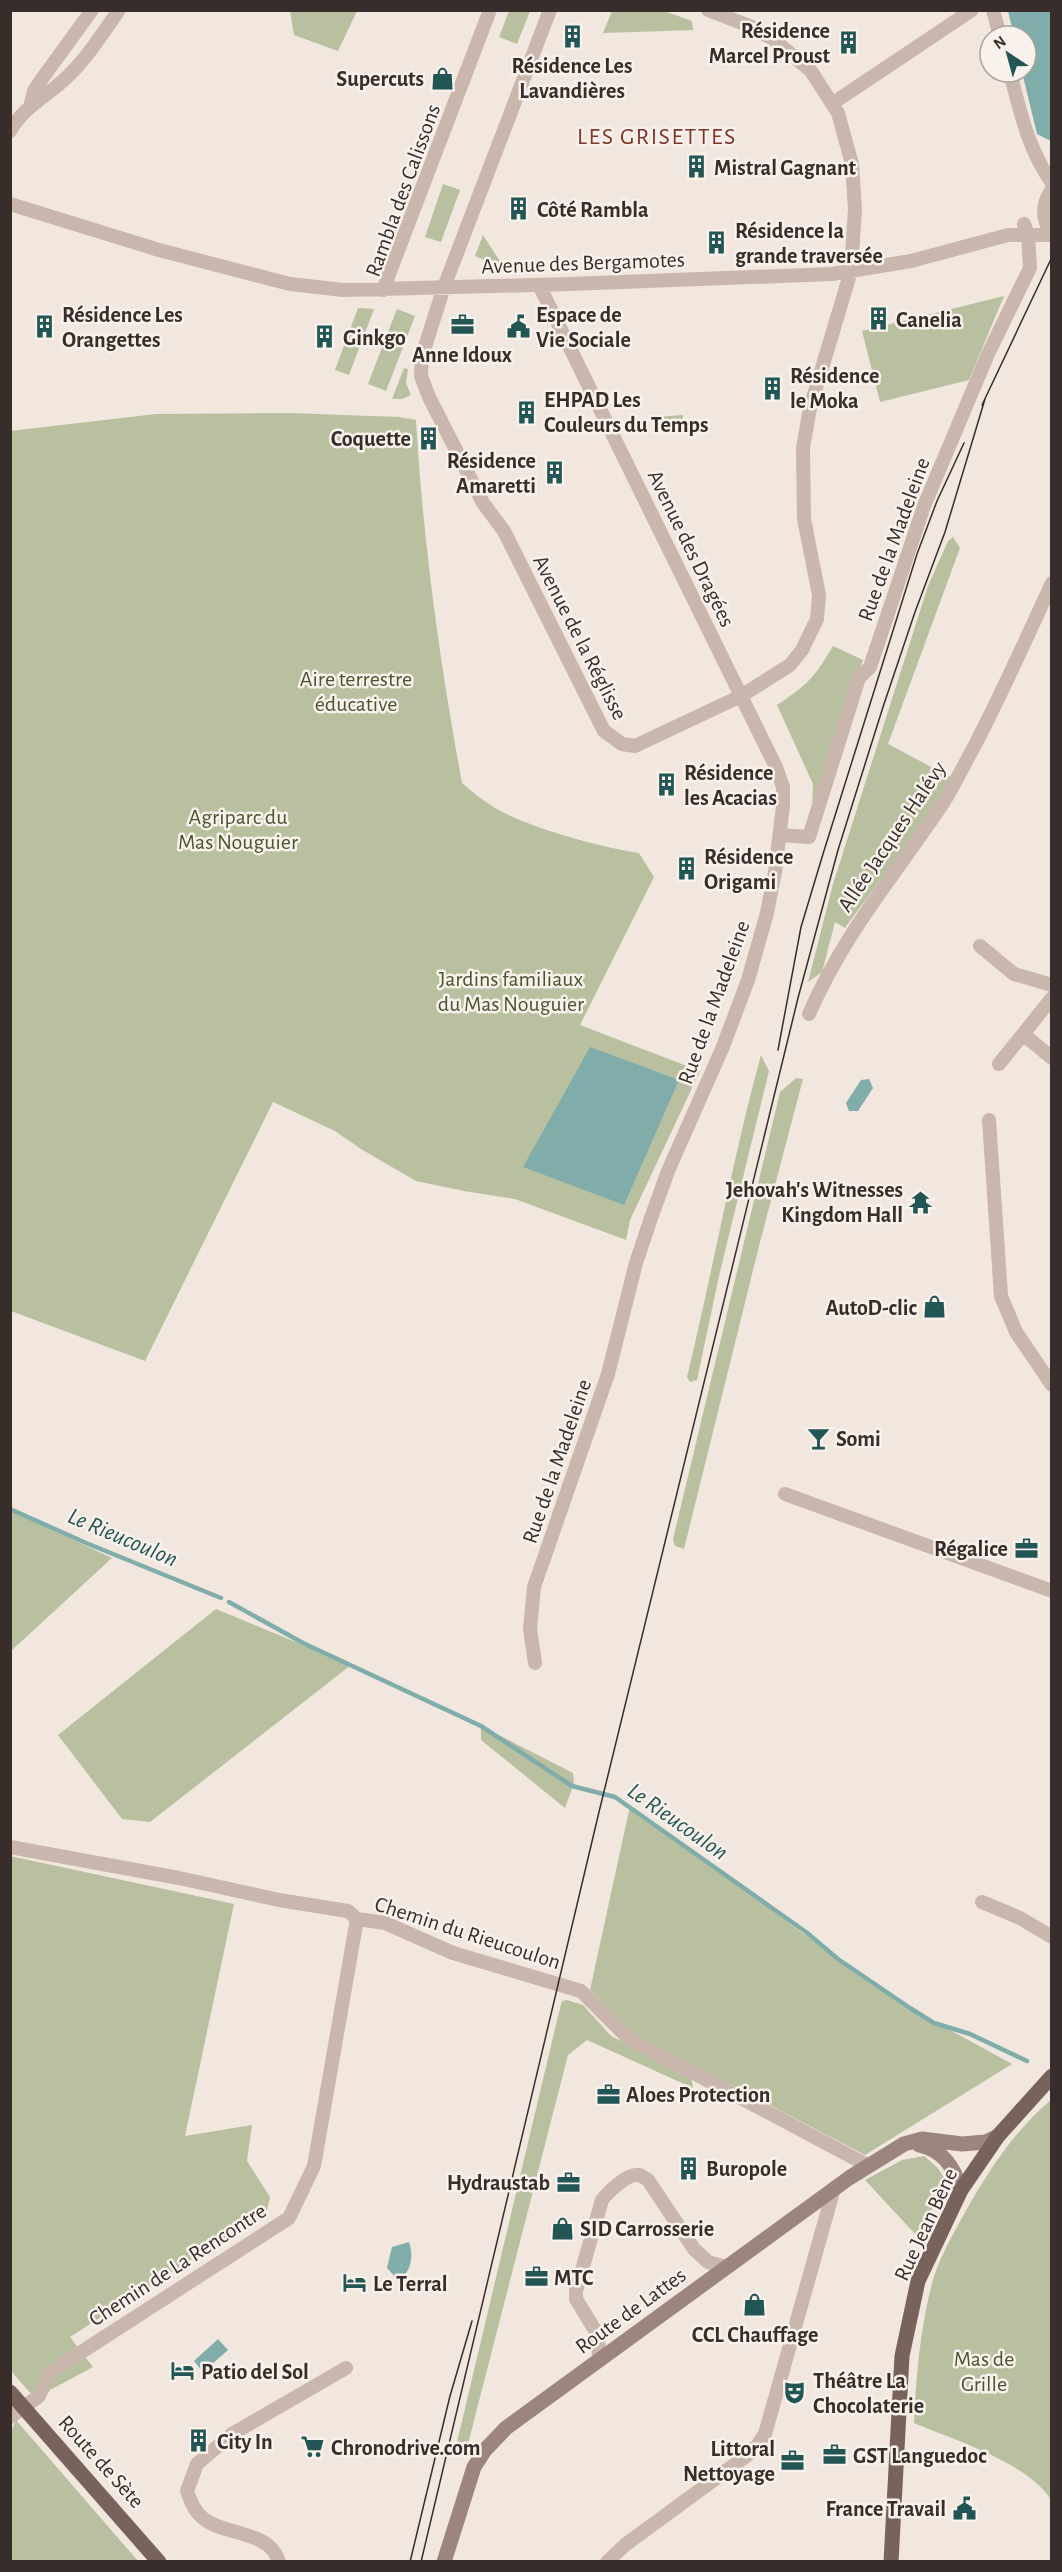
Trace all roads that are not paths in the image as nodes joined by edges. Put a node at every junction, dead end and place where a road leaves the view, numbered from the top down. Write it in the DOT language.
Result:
graph roads {
  1 [pos="92,10"];
  2 [pos="119,10"];
  3 [pos="490,10"];
  4 [pos="550,10"];
  5 [pos="708,10"];
  6 [pos="972,10"];
  7 [pos="1013,84"];
  8 [pos="833,103"];
  9 [pos="31,104"];
  10 [pos="11,129"];
  11 [pos="1052,183"];
  12 [pos="1052,189"];
  13 [pos="10,204"];
  14 [pos="1043,210"];
  15 [pos="1026,229"];
  16 [pos="1052,234"];
  17 [pos="851,271"];
  18 [pos="539,285"];
  19 [pos="444,287"];
  20 [pos="383,290"];
  21 [pos="1052,583"];
  22 [pos="741,696"];
  23 [pos="780,835"];
  24 [pos="980,946"];
  25 [pos="1052,985"];
  26 [pos="1052,998"];
  27 [pos="809,1014"];
  28 [pos="1023,1034"];
  29 [pos="1052,1058"];
  30 [pos="999,1064"];
  31 [pos="989,1120"];
  32 [pos="1052,1385"];
  33 [pos="784,1494"];
  34 [pos="1052,1591"];
  35 [pos="535,1663"];
  36 [pos="10,1847"];
  37 [pos="982,1902"];
  38 [pos="357,1919"];
  39 [pos="1052,1937"];
  40 [pos="1052,2076"];
  41 [pos="998,2136"];
  42 [pos="904,2144"];
  43 [pos="869,2166"];
  44 [pos="961,2190"];
  45 [pos="833,2192"];
  46 [pos="726,2267"];
  47 [pos="599,2360"];
  48 [pos="346,2368"];
  49 [pos="10,2392"];
  50 [pos="23,2406"];
  51 [pos="10,2417"];
  52 [pos="159,2562"];
  53 [pos="279,2562"];
  54 [pos="444,2562"];
  55 [pos="607,2562"];
  56 [pos="891,2562"];
  1 -- 9 [label="street"];
  2 -- 9 [label="street"];
  3 -- 20 [label="street, Rambla des Calissons"];
  4 -- 19 [label="street"];
  5 -- 8 [label="street, Avenue de la Réglisse"];
  6 -- 8 [label="street"];
  7 -- 11 [label="street"];
  8 -- 17 [label="street, Avenue de la Réglisse"];
  9 -- 10 [label="street"];
  12 -- 14 [label="street"];
  13 -- 20 [label="street"];
  14 -- 15 [label="street, Avenue des Bergamotes"];
  14 -- 16 [label="street"];
  15 -- 16 [label="street"];
  15 -- 17 [label="street, Avenue des Bergamotes"];
  15 -- 23 [label="street, Rue de la Madeleine"];
  17 -- 18 [label="street, Avenue des Bergamotes"];
  17 -- 22 [label="street, Avenue de la Réglisse"];
  18 -- 19 [label="street, Avenue des Bergamotes"];
  18 -- 22 [label="street, Avenue des Dragées"];
  19 -- 20 [label="street, Rambla des Calissons"];
  19 -- 22 [label="street, Avenue de la Réglisse"];
  21 -- 27 [label="street, Allée Jacques Halévy"];
  22 -- 23 [label="street, Avenue des Dragées"];
  23 -- 35 [label="street, Rue de la Madeleine"];
  24 -- 25 [label="street"];
  26 -- 28 [label="street"];
  28 -- 29 [label="street"];
  28 -- 30 [label="street"];
  31 -- 32 [label="street"];
  33 -- 34 [label="street"];
  36 -- 38 [label="street, Chemin du Rieucoulon"];
  37 -- 39 [label="street"];
  38 -- 43 [label="street, Chemin du Rieucoulon"];
  38 -- 50 [label="street, Chemin de La Rencontre"];
  40 -- 41 [label="main road, Rue Jean Bène"];
  41 -- 42 [label="street, Route de Lattes"];
  41 -- 44 [label="main road, Rue Jean Bène"];
  42 -- 43 [label="street, Route de Lattes"];
  42 -- 44 [label="street"];
  43 -- 45 [label="street, Route de Lattes"];
  44 -- 56 [label="main road, Rue Jean Bène"];
  45 -- 46 [label="street, Route de Lattes"];
  45 -- 55 [label="street"];
  46 -- 47 [label="street, Route de Lattes"];
  46 -- 47 [label="street"];
  47 -- 54 [label="street, Route de Lattes"];
  48 -- 53 [label="street"];
  49 -- 50 [label="main road, Route de Sète"];
  50 -- 51 [label="street, Chemin de La Rencontre"];
  50 -- 52 [label="main road, Route de Sète"];
}
